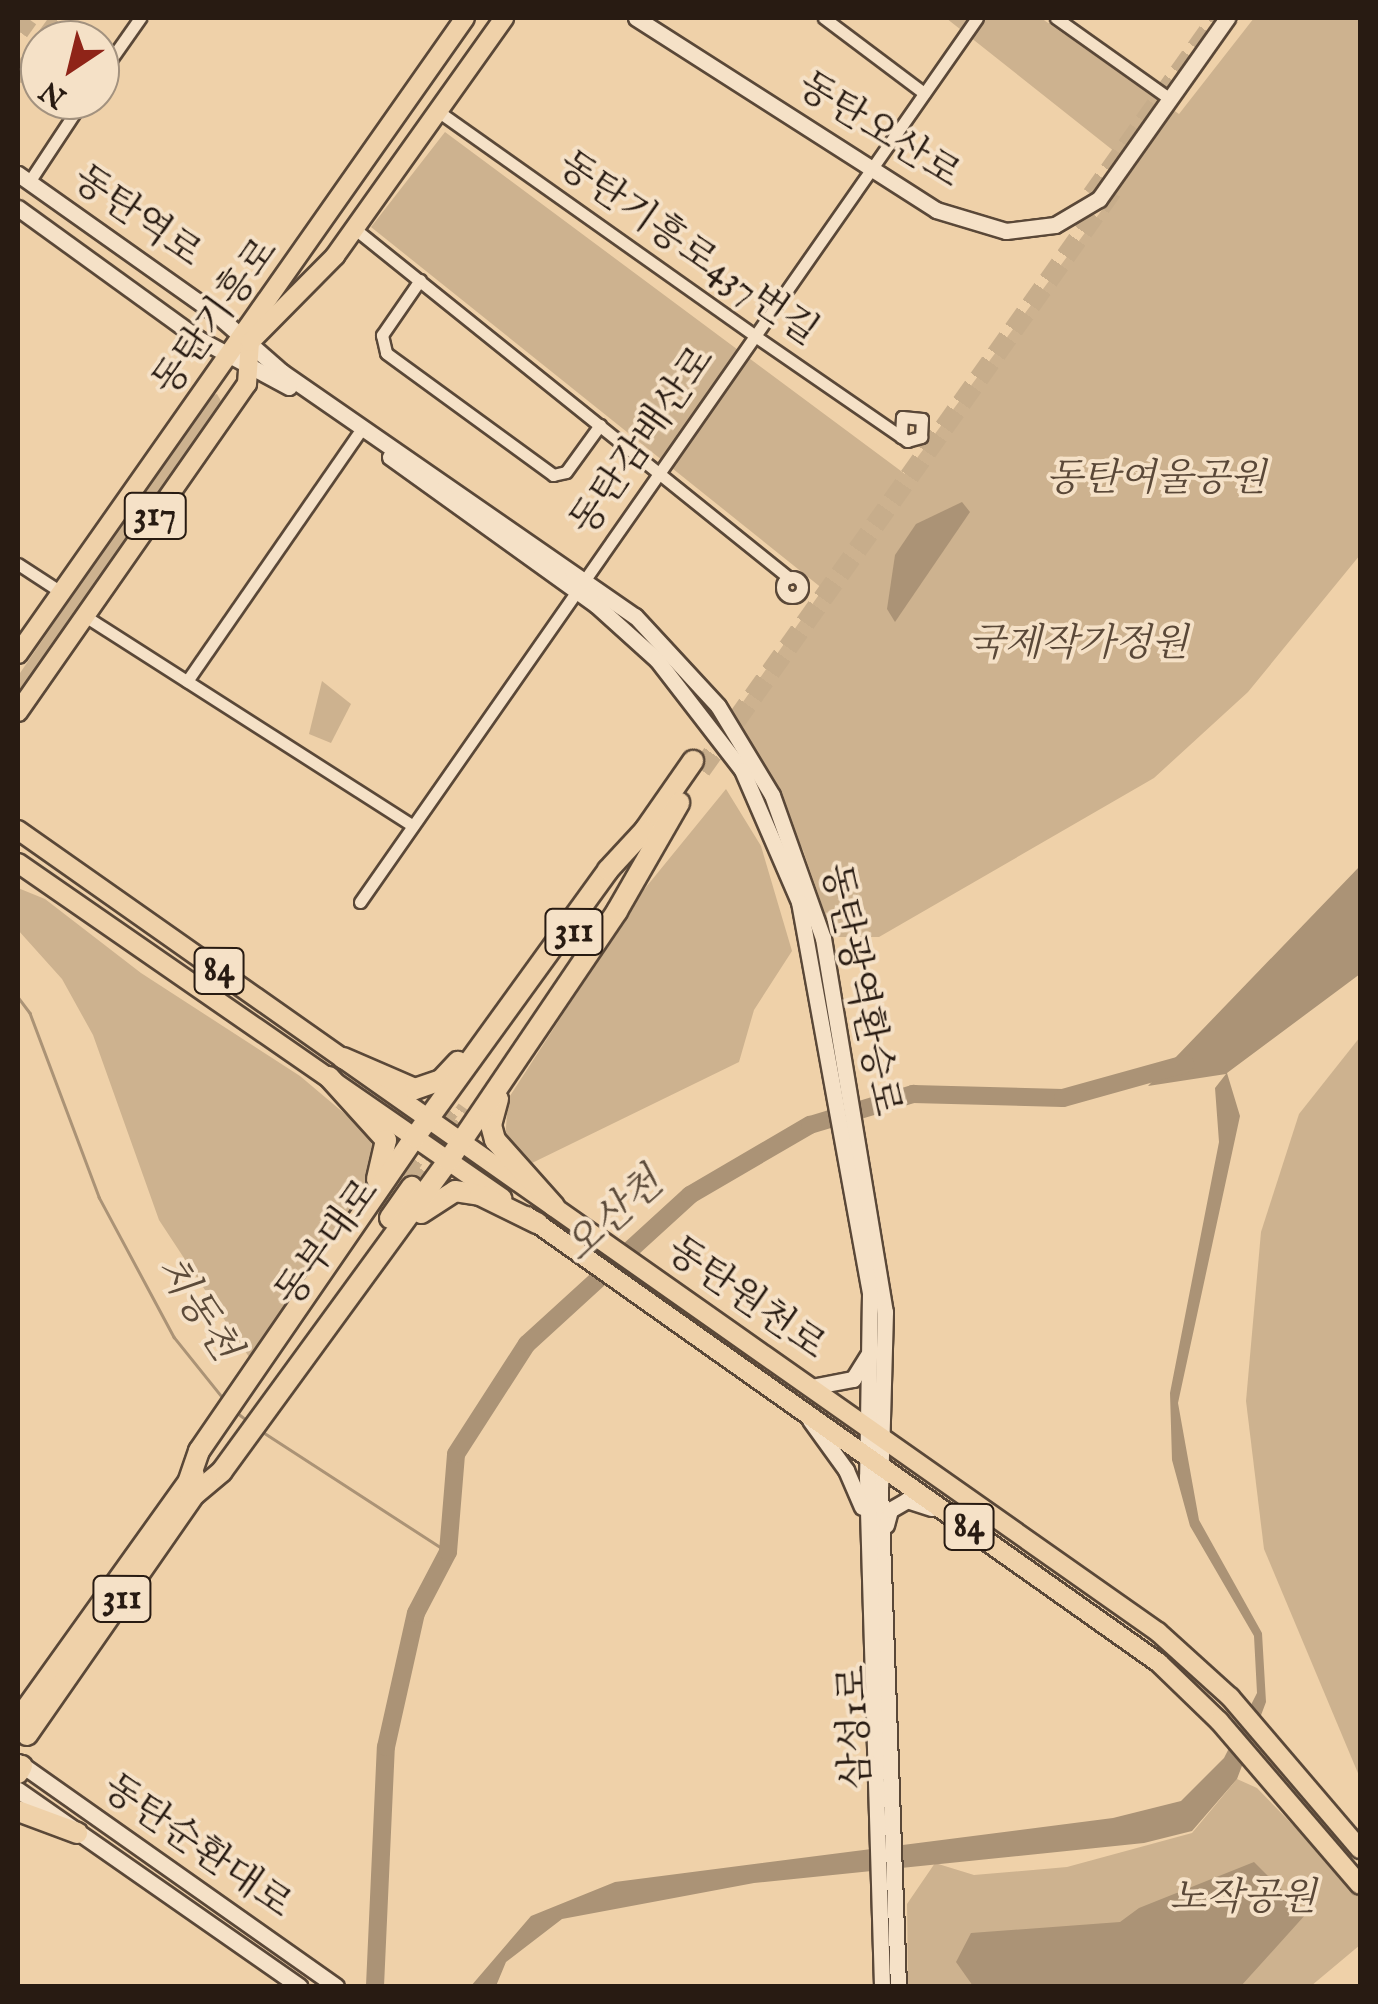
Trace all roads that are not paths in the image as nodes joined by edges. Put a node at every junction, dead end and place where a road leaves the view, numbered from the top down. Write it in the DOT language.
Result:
graph roads {
  1 [pos="140,18"];
  2 [pos="465,18"];
  3 [pos="504,18"];
  4 [pos="640,18"];
  5 [pos="824,18"];
  6 [pos="977,18"];
  7 [pos="1056,18"];
  8 [pos="1228,18"];
  9 [pos="120,46"];
  10 [pos="924,93"];
  11 [pos="1170,99"];
  12 [pos="439,112"];
  13 [pos="68,120"];
  14 [pos="871,168"];
  15 [pos="23,178"];
  16 [pos="18,208"];
  17 [pos="355,228"];
  18 [pos="420,280"];
  19 [pos="217,315"];
  20 [pos="755,336"];
  21 [pos="200,339"];
  22 [pos="246,339"];
  23 [pos="227,356"];
  24 [pos="247,368"];
  25 [pos="204,389"];
  26 [pos="229,410"];
  27 [pos="600,425"];
  28 [pos="900,430"];
  29 [pos="358,434"];
  30 [pos="659,473"];
  31 [pos="18,564"];
  32 [pos="789,578"];
  33 [pos="581,585"];
  34 [pos="61,592"];
  35 [pos="85,616"];
  36 [pos="18,654"];
  37 [pos="187,681"];
  38 [pos="18,712"];
  39 [pos="679,803"];
  40 [pos="413,826"];
  41 [pos="18,830"];
  42 [pos="645,830"];
  43 [pos="18,862"];
  44 [pos="360,902"];
  45 [pos="493,1031"];
  46 [pos="522,1054"];
  47 [pos="343,1058"];
  48 [pos="329,1077"];
  49 [pos="429,1118"];
  50 [pos="416,1137"];
  51 [pos="462,1141"];
  52 [pos="448,1161"];
  53 [pos="407,1181"];
  54 [pos="369,1204"];
  55 [pos="554,1206"];
  56 [pos="537,1223"];
  57 [pos="402,1224"];
  58 [pos="870,1250"];
  59 [pos="873,1332"];
  60 [pos="268,1380"];
  61 [pos="811,1387"];
  62 [pos="801,1409"];
  63 [pos="875,1432"];
  64 [pos="874,1460"];
  65 [pos="957,1518"];
  66 [pos="876,1544"];
  67 [pos="22,1727"];
  68 [pos="19,1767"];
  69 [pos="18,1790"];
  70 [pos="18,1811"];
  71 [pos="77,1833"];
  72 [pos="1360,1849"];
  73 [pos="1360,1884"];
  74 [pos="888,1896"];
  75 [pos="299,1986"];
  76 [pos="336,1986"];
  77 [pos="882,1986"];
  78 [pos="898,1986"];
  1 -- 9 [label="street"];
  2 -- 22 [label="main road, 동탄기흥로 / 317"];
  3 -- 12 [label="main road, 동탄기흥로 / 317"];
  4 -- 14 [label="street, 동탄오산로"];
  5 -- 10 [label="street"];
  6 -- 10 [label="street, 동탄감배산로"];
  7 -- 11 [label="street"];
  8 -- 11 [label="street"];
  10 -- 14 [label="street, 동탄감배산로"];
  11 -- 14 [label="street, 동탄오산로"];
  12 -- 17 [label="main road, 동탄기흥로 / 317"];
  12 -- 20 [label="street, 동탄기흥로437번길"];
  13 -- 15 [label="street"];
  14 -- 20 [label="street, 동탄감배산로"];
  15 -- 19 [label="street, 동탄역로"];
  16 -- 21 [label="street, 동탄역로"];
  17 -- 18 [label="street"];
  17 -- 22 [label="main road, 동탄기흥로 / 317"];
  18 -- 27 [label="street"];
  18 -- 27 [label="street"];
  19 -- 22 [label="street, 동탄광역환승로"];
  20 -- 28 [label="street, 동탄기흥로437번길"];
  20 -- 30 [label="street, 동탄감배산로"];
  21 -- 23 [label="street, 동탄광역환승로"];
  22 -- 23 [label="main road, 동탄기흥로 / 317"];
  22 -- 24 [label="main road, 동탄기흥로 / 317"];
  22 -- 33 [label="street, 동탄광역환승로"];
  23 -- 24 [label="street, 동탄광역환승로"];
  23 -- 25 [label="main road, 동탄기흥로 / 317"];
  24 -- 26 [label="main road, 동탄기흥로 / 317"];
  24 -- 29 [label="street, 동탄광역환승로"];
  25 -- 26 [label="main road"];
  25 -- 34 [label="main road, 동탄기흥로 / 317"];
  26 -- 35 [label="main road, 동탄기흥로 / 317"];
  27 -- 30 [label="street"];
  29 -- 33 [label="street, 동탄광역환승로"];
  29 -- 37 [label="street"];
  30 -- 32 [label="street"];
  30 -- 33 [label="street, 동탄감배산로"];
  31 -- 34 [label="street"];
  33 -- 40 [label="street, 동탄감배산로"];
  33 -- 58 [label="street, 동탄광역환승로"];
  34 -- 36 [label="main road, 동탄기흥로 / 317"];
  35 -- 37 [label="street"];
  35 -- 38 [label="main road, 동탄기흥로 / 317"];
  37 -- 40 [label="street"];
  39 -- 42 [label="highway, 311"];
  39 -- 42 [label="highway, 311"];
  39 -- 46 [label="highway"];
  40 -- 44 [label="street, 동탄감배산로"];
  41 -- 47 [label="main road, 동탄원천로 / 84"];
  42 -- 45 [label="highway"];
  43 -- 48 [label="main road, 동탄원천로 / 84"];
  45 -- 47 [label="highway"];
  45 -- 49 [label="highway"];
  46 -- 51 [label="highway"];
  46 -- 55 [label="highway"];
  47 -- 49 [label="main road, 동탄원천로 / 84"];
  48 -- 50 [label="main road, 동탄원천로 / 84"];
  48 -- 54 [label="highway"];
  49 -- 50 [label="highway"];
  49 -- 51 [label="main road, 동탄원천로 / 84"];
  50 -- 52 [label="main road, 동탄원천로 / 84"];
  50 -- 54 [label="highway"];
  51 -- 52 [label="highway"];
  51 -- 55 [label="main road, 동탄원천로 / 84"];
  52 -- 56 [label="main road, 동탄원천로 / 84"];
  52 -- 57 [label="highway"];
  53 -- 60 [label="highway, 동부대로 / 311"];
  54 -- 60 [label="highway"];
  55 -- 61 [label="main road, 동탄원천로 / 84"];
  56 -- 57 [label="highway"];
  56 -- 62 [label="main road, 동탄원천로 / 84"];
  57 -- 60 [label="highway"];
  58 -- 59 [label="street, 동탄광역환승로"];
  58 -- 63 [label="street, 동탄광역환승로"];
  59 -- 61 [label="street"];
  59 -- 63 [label="street, 동탄광역환승로"];
  60 -- 67 [label="highway, 동부대로 / 311"];
  61 -- 63 [label="main road, 동탄원천로 / 84"];
  62 -- 64 [label="main road, 동탄원천로 / 84"];
  62 -- 66 [label="street"];
  63 -- 64 [label="street, 동탄광역환승로"];
  63 -- 72 [label="main road, 동탄원천로 / 84"];
  64 -- 65 [label="main road, 동탄원천로 / 84"];
  64 -- 66 [label="street, 삼성1로"];
  65 -- 66 [label="street"];
  65 -- 73 [label="main road, 동탄원천로 / 84"];
  66 -- 74 [label="street, 삼성1로"];
  68 -- 76 [label="street, 동탄순환대로"];
  69 -- 71 [label="street, 동탄순환대로"];
  70 -- 71 [label="highway"];
  71 -- 75 [label="street, 동탄순환대로"];
  74 -- 77 [label="street"];
  74 -- 78 [label="street"];
}
